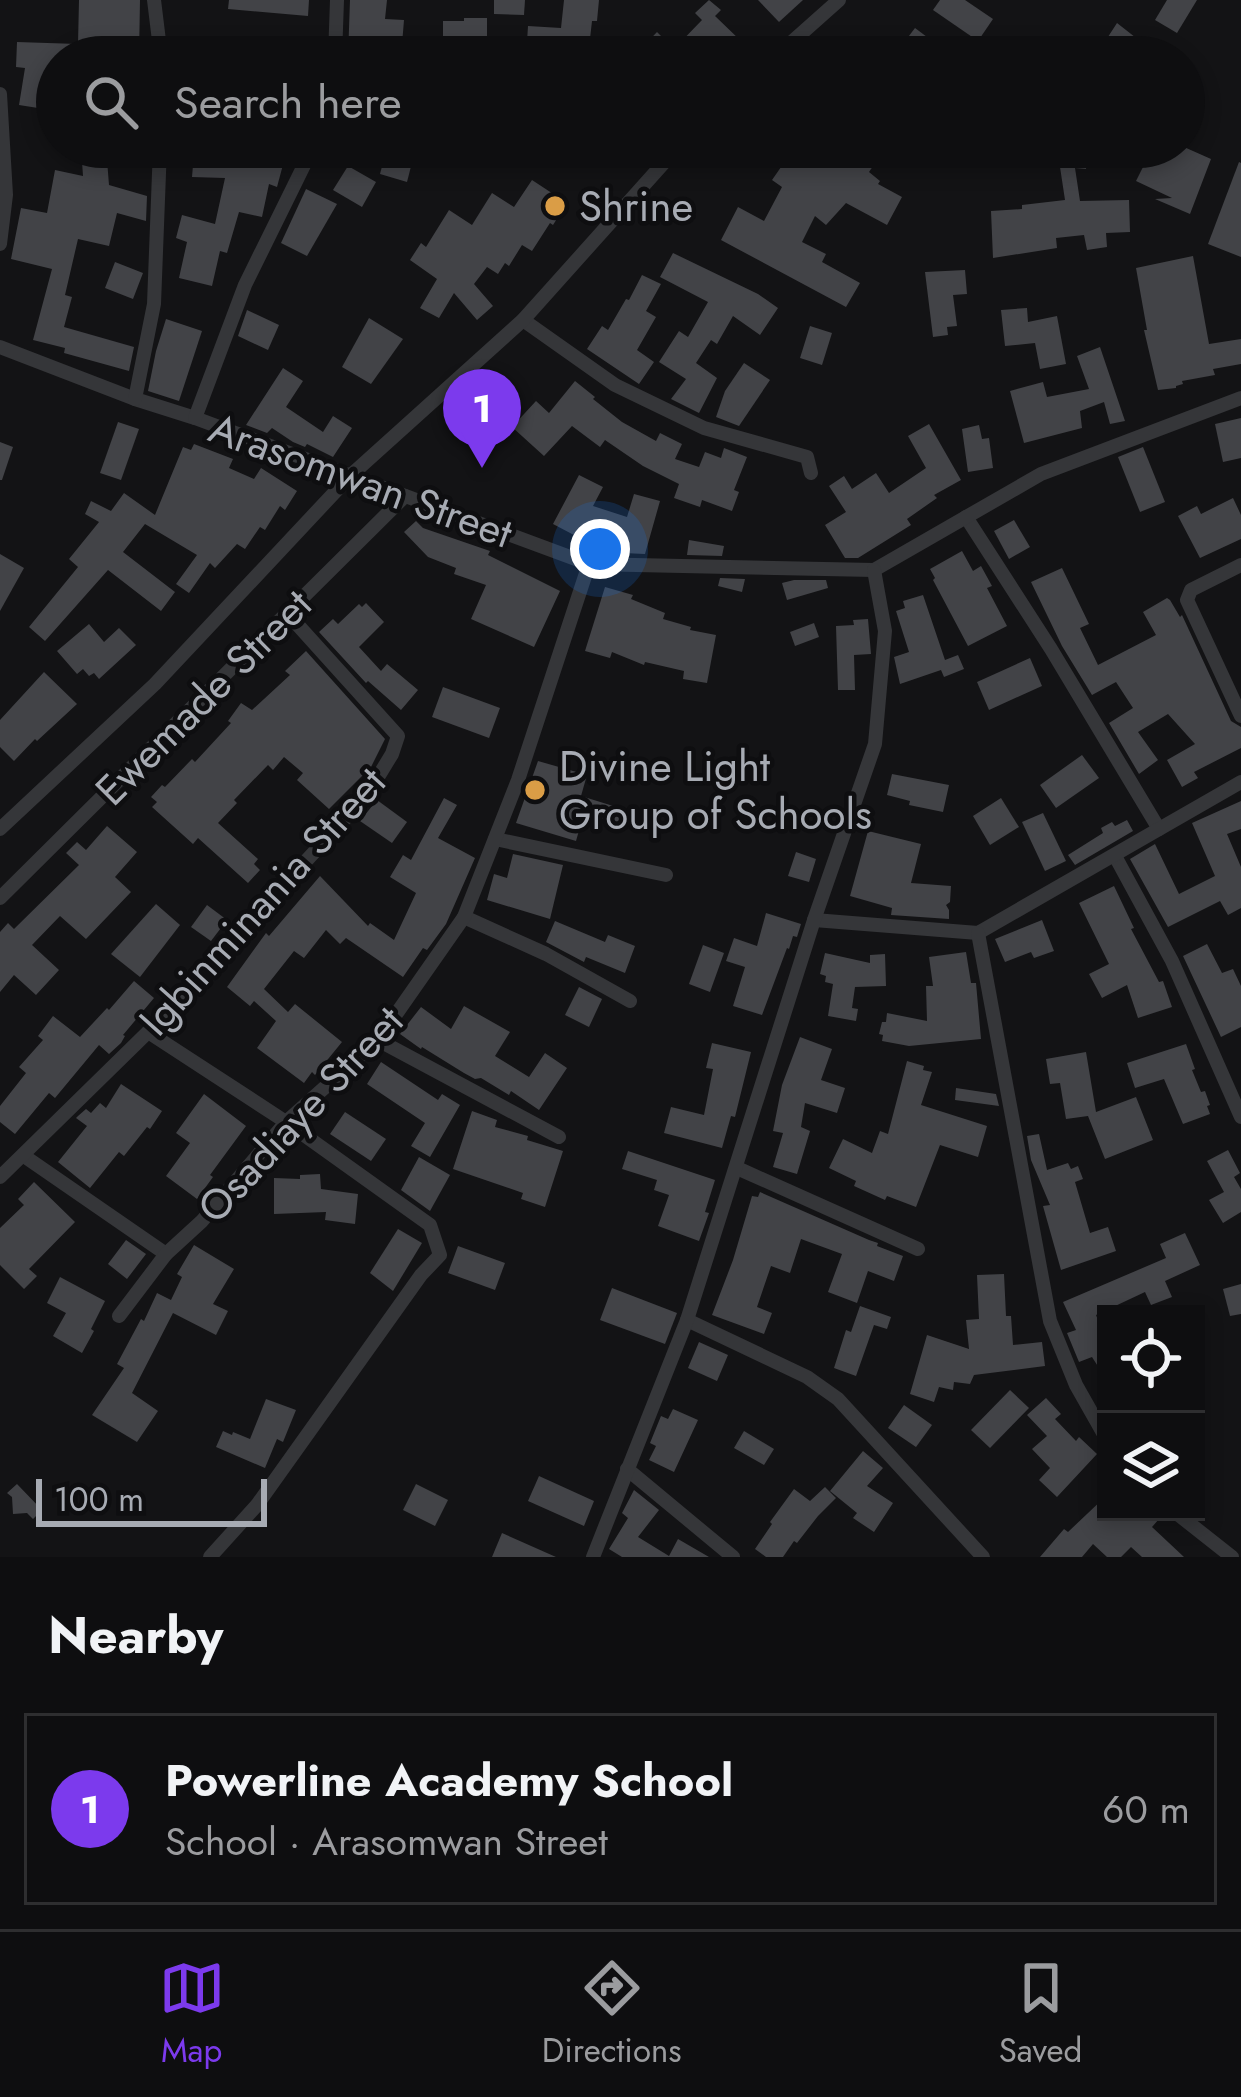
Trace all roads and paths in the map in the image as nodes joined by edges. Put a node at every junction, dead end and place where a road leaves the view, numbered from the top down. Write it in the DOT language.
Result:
graph roads {
  1 [pos="154,0"];
  2 [pos="337,0"];
  3 [pos="839,0"];
  4 [pos="158,36"];
  5 [pos="336,36"];
  6 [pos="799,36"];
  7 [pos="0,94"];
  8 [pos="159,168"];
  9 [pos="303,168"];
  10 [pos="659,168"];
  11 [pos="0,244"];
  12 [pos="523,320"];
  13 [pos="0,347"];
  14 [pos="1241,398"];
  15 [pos="135,399"];
  16 [pos="195,418"];
  17 [pos="811,473"];
  18 [pos="350,476"];
  19 [pos="405,496"];
  20 [pos="966,517"];
  21 [pos="589,564"];
  22 [pos="1241,566"];
  23 [pos="874,570"];
  24 [pos="287,613"];
  25 [pos="1241,716"];
  26 [pos="1241,782"];
  27 [pos="0,830"];
  28 [pos="1159,830"];
  29 [pos="495,838"];
  30 [pos="1115,856"];
  31 [pos="666,875"];
  32 [pos="0,898"];
  33 [pos="464,917"];
  34 [pos="814,920"];
  35 [pos="978,933"];
  36 [pos="630,1000"];
  37 [pos="148,1032"];
  38 [pos="378,1040"];
  39 [pos="1241,1118"];
  40 [pos="286,1121"];
  41 [pos="559,1137"];
  42 [pos="24,1156"];
  43 [pos="737,1168"];
  44 [pos="0,1177"];
  45 [pos="917,1249"];
  46 [pos="166,1254"];
  47 [pos="119,1316"];
  48 [pos="687,1320"];
  49 [pos="1097,1422"];
  50 [pos="628,1469"];
  51 [pos="1186,1521"];
  52 [pos="210,1557"];
  53 [pos="592,1557"];
  54 [pos="733,1557"];
  55 [pos="983,1557"];
  56 [pos="1232,1557"];
  1 -- 4 [label="street"];
  2 -- 5 [label="street"];
  3 -- 6 [label="street"];
  7 -- 11 [label="street"];
  8 -- 15 [label="street"];
  9 -- 16 [label="street"];
  10 -- 12 [label="street"];
  12 -- 17 [label="street"];
  12 -- 18 [label="street"];
  13 -- 15 [label="street, Arasomwan Street"];
  14 -- 20 [label="street"];
  15 -- 16 [label="street, Arasomwan Street"];
  16 -- 18 [label="street, Arasomwan Street"];
  18 -- 19 [label="street, Arasomwan Street"];
  18 -- 27 [label="street"];
  19 -- 21 [label="street, Arasomwan Street"];
  19 -- 24 [label="street, Ewemade Street"];
  20 -- 23 [label="street"];
  20 -- 28 [label="street"];
  21 -- 23 [label="street, Arasomwan Street"];
  21 -- 29 [label="street, Osadiaye Street"];
  22 -- 25 [label="street"];
  23 -- 34 [label="street"];
  24 -- 32 [label="street, Ewemade Street"];
  24 -- 37 [label="street, Igbinminania Street"];
  26 -- 28 [label="street"];
  28 -- 30 [label="street"];
  29 -- 31 [label="street"];
  29 -- 33 [label="street, Osadiaye Street"];
  30 -- 35 [label="street"];
  30 -- 39 [label="street"];
  33 -- 36 [label="street"];
  33 -- 38 [label="street, Osadiaye Street"];
  34 -- 35 [label="street"];
  34 -- 43 [label="street"];
  35 -- 49 [label="street"];
  37 -- 40 [label="street"];
  37 -- 42 [label="street, Igbinminania Street"];
  38 -- 40 [label="street, Osadiaye Street"];
  38 -- 41 [label="street"];
  40 -- 46 [label="street, Osadiaye Street"];
  40 -- 52 [label="street"];
  42 -- 44 [label="street, Igbinminania Street"];
  42 -- 46 [label="street"];
  43 -- 45 [label="street"];
  43 -- 48 [label="street"];
  46 -- 47 [label="street, Osadiaye Street"];
  48 -- 50 [label="street"];
  48 -- 55 [label="street"];
  50 -- 53 [label="street"];
  50 -- 54 [label="street"];
  51 -- 56 [label="street"];
}
